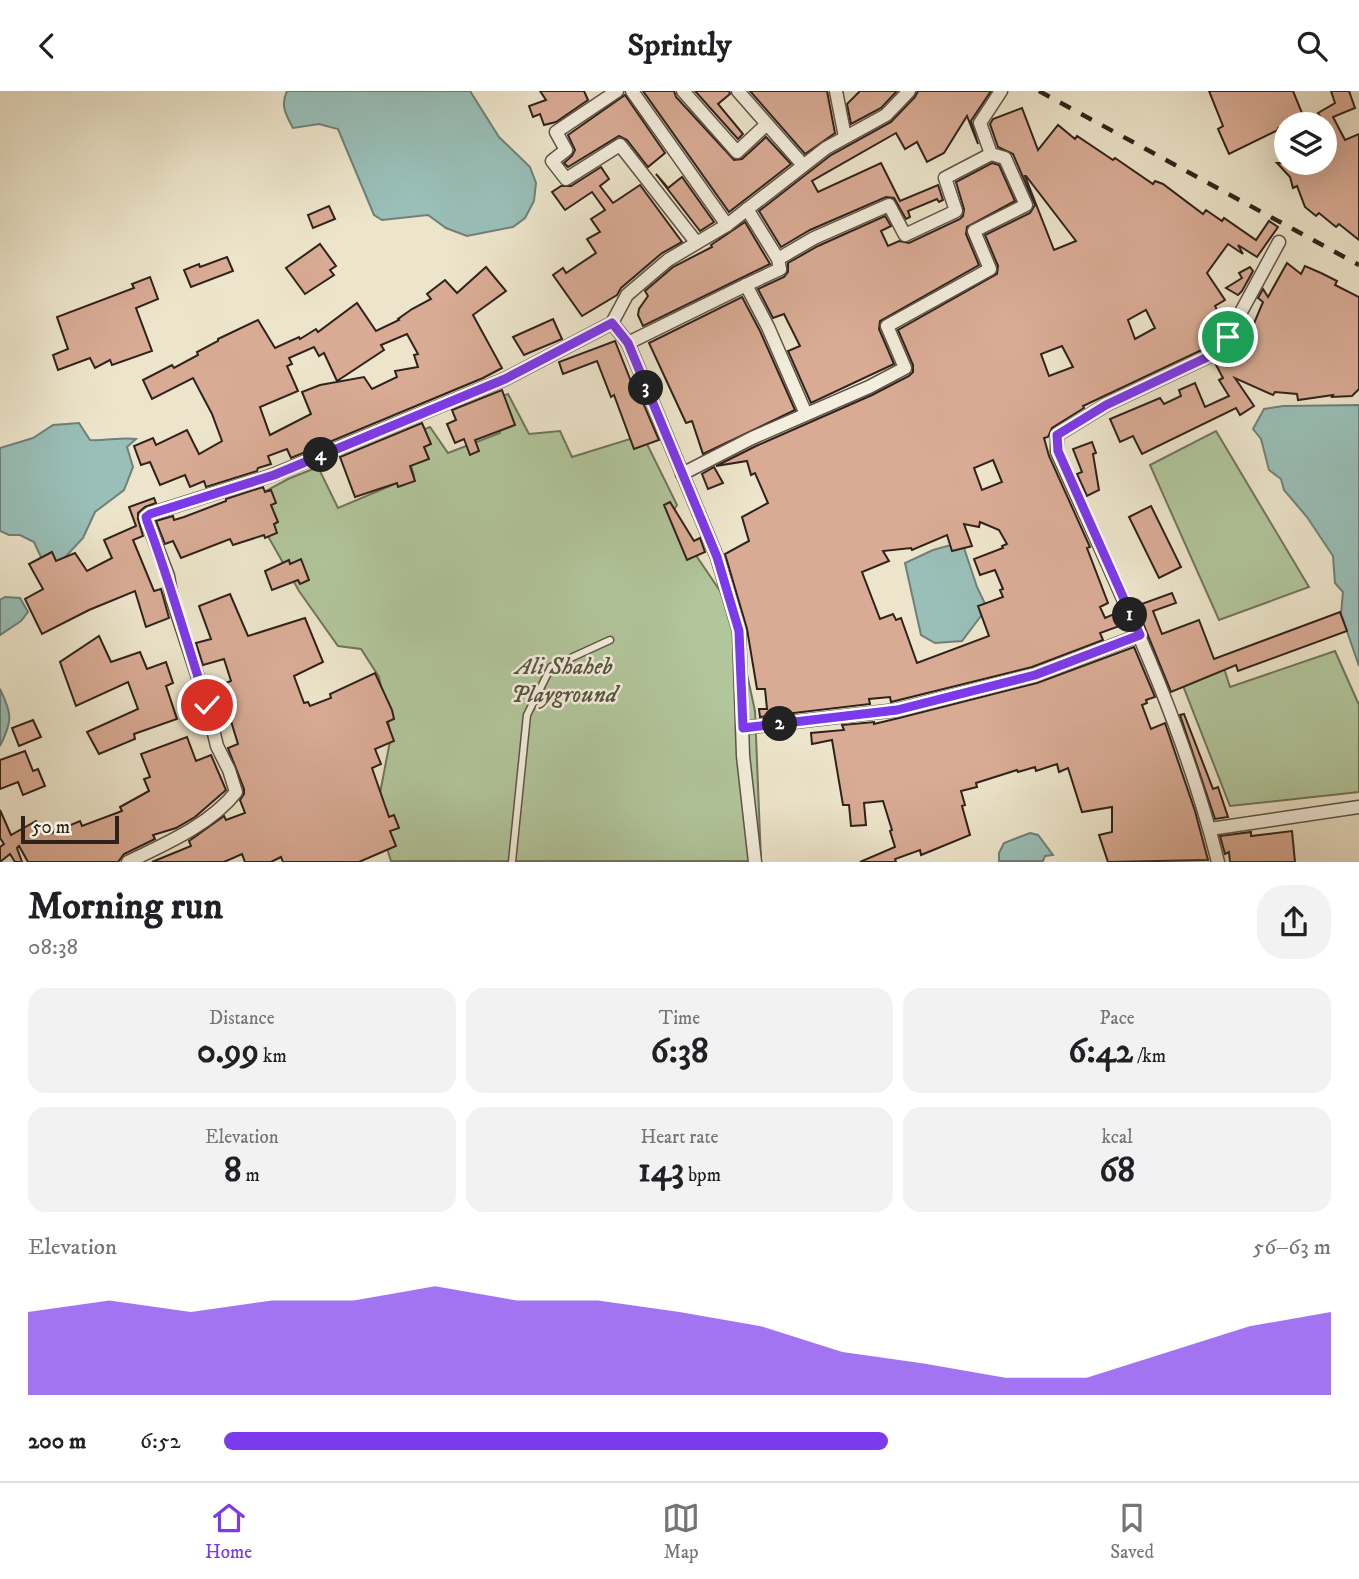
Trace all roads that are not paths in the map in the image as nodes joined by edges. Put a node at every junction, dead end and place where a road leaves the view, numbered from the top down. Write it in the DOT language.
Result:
graph roads {
  1 [pos="617,91"];
  2 [pos="632,91"];
  3 [pos="683,91"];
  4 [pos="738,91"];
  5 [pos="835,91"];
  6 [pos="909,91"];
  7 [pos="1001,91"];
  8 [pos="767,124"];
  9 [pos="845,137"];
  10 [pos="991,154"];
  11 [pos="803,165"];
  12 [pos="747,209"];
  13 [pos="727,225"];
  14 [pos="696,242"];
  15 [pos="1279,242"];
  16 [pos="778,259"];
  17 [pos="746,285"];
  18 [pos="612,323"];
  19 [pos="628,343"];
  20 [pos="806,414"];
  21 [pos="682,474"];
  22 [pos="1140,635"];
  23 [pos="610,640"];
  24 [pos="743,728"];
  25 [pos="1359,807"];
  26 [pos="1210,829"];
  27 [pos="128,862"];
  28 [pos="512,862"];
  29 [pos="755,862"];
  30 [pos="1218,862"];
  1 -- 14 [label="street"];
  2 -- 13 [label="street"];
  3 -- 8 [label="street"];
  4 -- 8 [label="street"];
  5 -- 9 [label="street"];
  6 -- 9 [label="street"];
  7 -- 10 [label="street"];
  8 -- 11 [label="street"];
  9 -- 11 [label="street"];
  10 -- 16 [label="street"];
  10 -- 20 [label="street"];
  11 -- 12 [label="street"];
  12 -- 13 [label="street"];
  12 -- 16 [label="street"];
  13 -- 14 [label="street"];
  14 -- 18 [label="street"];
  15 -- 22 [label="street"];
  16 -- 17 [label="street"];
  17 -- 19 [label="street"];
  17 -- 20 [label="street"];
  18 -- 19 [label="street"];
  18 -- 27 [label="street"];
  19 -- 21 [label="street"];
  20 -- 21 [label="street"];
  21 -- 24 [label="street"];
  22 -- 24 [label="street"];
  22 -- 26 [label="street"];
  23 -- 28 [label="lane"];
  24 -- 29 [label="street"];
  25 -- 26 [label="street"];
  26 -- 30 [label="street"];
}
